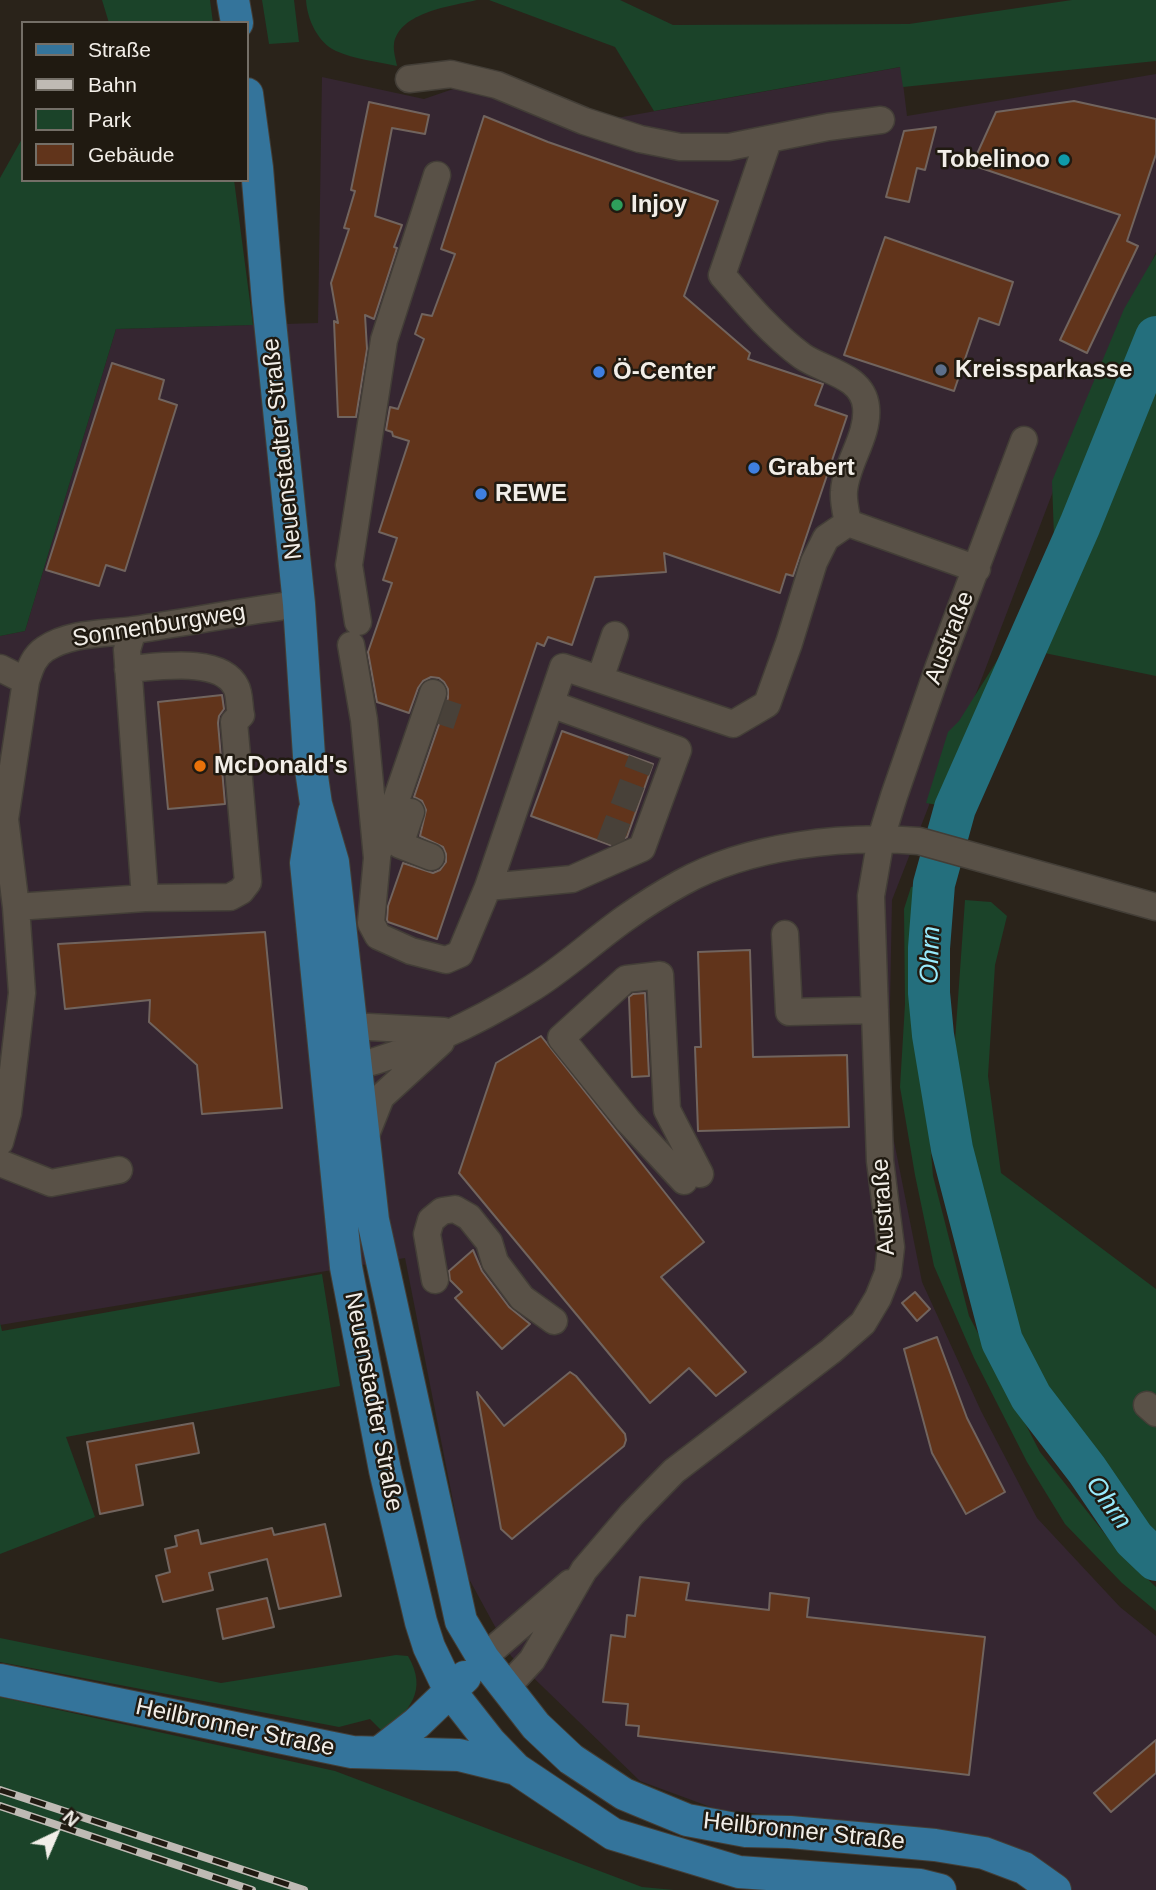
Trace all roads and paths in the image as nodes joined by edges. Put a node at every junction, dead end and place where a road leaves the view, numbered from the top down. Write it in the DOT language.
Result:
graph roads {
  1 [pos="233,0"];
  2 [pos="237,21"];
  3 [pos="409,79"];
  4 [pos="248,101"];
  5 [pos="881,120"];
  6 [pos="768,141"];
  7 [pos="437,175"];
  8 [pos="1024,440"];
  9 [pos="848,523"];
  10 [pos="977,569"];
  11 [pos="299,604"];
  12 [pos="133,630"];
  13 [pos="615,635"];
  14 [pos="0,668"];
  15 [pos="128,669"];
  16 [pos="600,679"];
  17 [pos="26,681"];
  18 [pos="433,693"];
  19 [pos="551,704"];
  20 [pos="441,725"];
  21 [pos="881,838"];
  22 [pos="431,857"];
  23 [pos="377,858"];
  24 [pos="488,887"];
  25 [pos="145,898"];
  26 [pos="16,907"];
  27 [pos="1156,907"];
  28 [pos="785,934"];
  29 [pos="874,1010"];
  30 [pos="336,1027"];
  31 [pos="452,1031"];
  32 [pos="341,1068"];
  33 [pos="0,1142"];
  34 [pos="362,1142"];
  35 [pos="0,1163"];
  36 [pos="120,1170"];
  37 [pos="692,1178"];
  38 [pos="435,1280"];
  39 [pos="554,1321"];
  40 [pos="584,1570"];
  41 [pos="483,1658"];
  42 [pos="0,1680"];
  43 [pos="505,1689"];
  44 [pos="450,1691"];
  45 [pos="473,1720"];
  46 [pos="380,1752"];
  47 [pos="424,1753"];
  48 [pos="516,1769"];
  49 [pos="940,1890"];
  50 [pos="1055,1890"];
  1 -- 2 [label="main road"];
  3 -- 6 [label="street"];
  4 -- 11 [label="main road, Neuenstadter Straße"];
  5 -- 6 [label="street"];
  6 -- 9 [label="street"];
  7 -- 23 [label="street"];
  8 -- 10 [label="street, Austraße"];
  9 -- 10 [label="street"];
  9 -- 16 [label="street"];
  10 -- 21 [label="street, Austraße"];
  11 -- 12 [label="street, Sonnenburgweg"];
  11 -- 30 [label="main road, Neuenstadter Straße"];
  12 -- 15 [label="street"];
  12 -- 17 [label="street, Sonnenburgweg"];
  13 -- 16 [label="street"];
  14 -- 17 [label="street"];
  15 -- 25 [label="street"];
  15 -- 25 [label="street"];
  16 -- 19 [label="street"];
  17 -- 26 [label="street, Sonnenburgweg"];
  18 -- 23 [label="street"];
  19 -- 24 [label="street"];
  19 -- 24 [label="street"];
  20 -- 22 [label="street"];
  21 -- 27 [label="street"];
  21 -- 29 [label="street, Austraße"];
  21 -- 31 [label="street"];
  23 -- 24 [label="street"];
  25 -- 26 [label="street"];
  26 -- 33 [label="street, Sonnenburgweg"];
  28 -- 29 [label="street"];
  29 -- 40 [label="street, Austraße"];
  30 -- 31 [label="street"];
  30 -- 32 [label="main road, Neuenstadter Straße"];
  31 -- 32 [label="street"];
  31 -- 34 [label="street"];
  32 -- 34 [label="main road, Neuenstadter Straße"];
  32 -- 44 [label="main road, Neuenstadter Straße"];
  34 -- 41 [label="main road, Neuenstadter Straße"];
  35 -- 36 [label="street"];
  37 -- 37 [label="street"];
  38 -- 39 [label="street"];
  40 -- 41 [label="street, Austraße"];
  40 -- 43 [label="street, Austraße"];
  41 -- 43 [label="main road, Heilbronner Straße"];
  41 -- 44 [label="main road"];
  42 -- 46 [label="main road, Heilbronner Straße"];
  43 -- 45 [label="main road"];
  43 -- 50 [label="main road, Heilbronner Straße"];
  44 -- 45 [label="main road, Neuenstadter Straße"];
  44 -- 46 [label="main road"];
  45 -- 47 [label="main road"];
  45 -- 48 [label="main road, Heilbronner Straße"];
  46 -- 47 [label="main road, Heilbronner Straße"];
  47 -- 48 [label="main road, Heilbronner Straße"];
  48 -- 49 [label="main road, Heilbronner Straße"];
}
